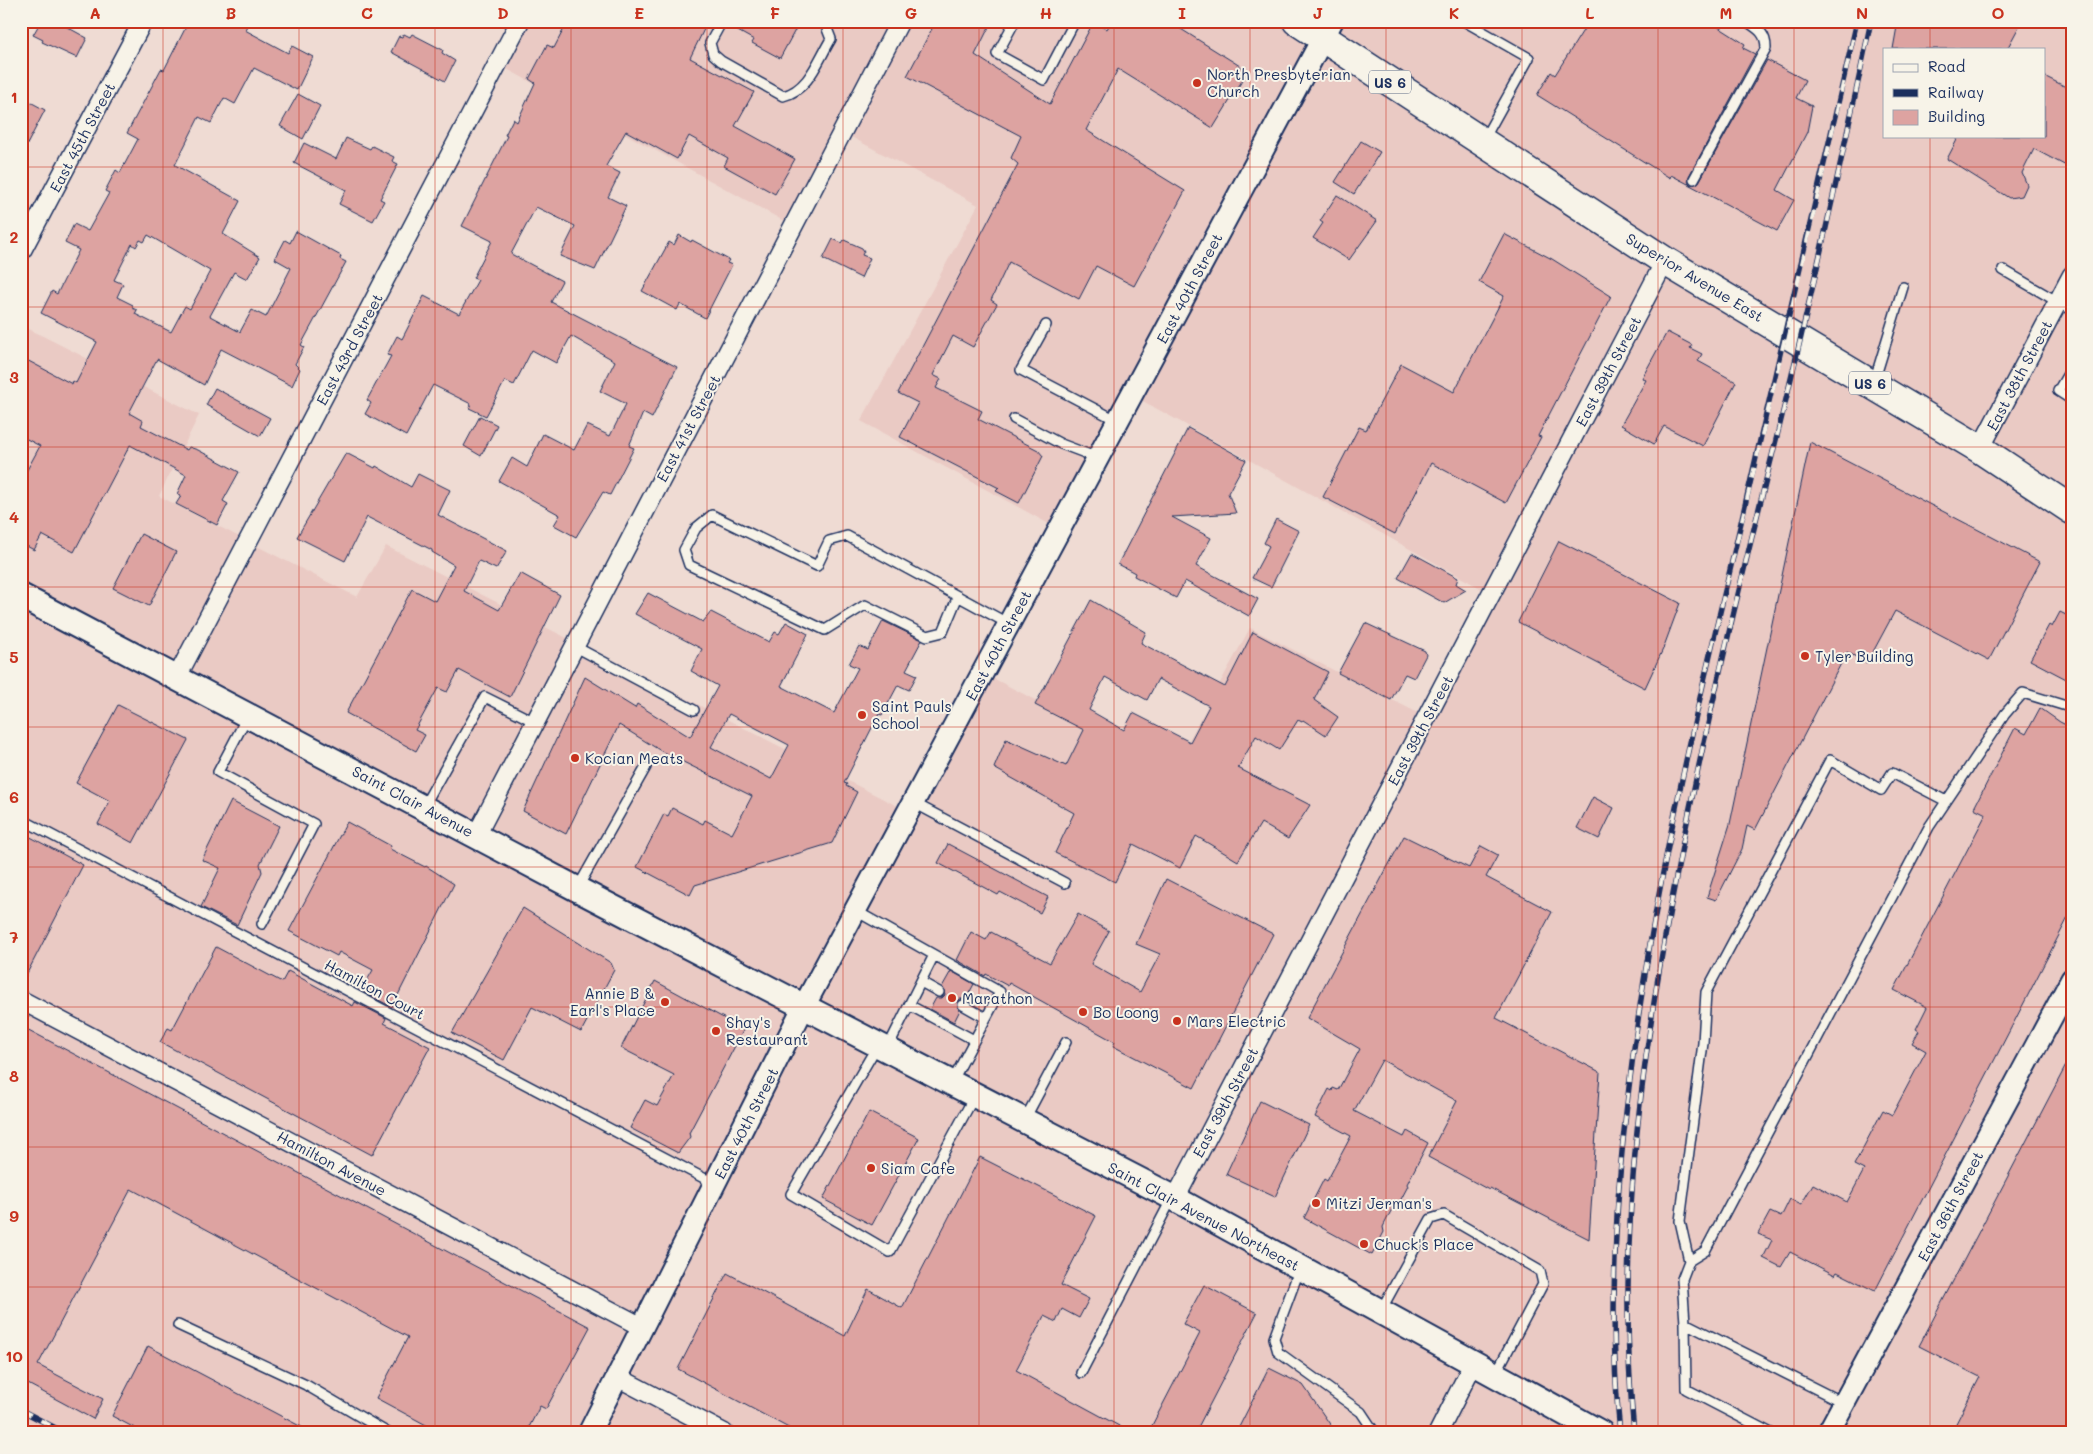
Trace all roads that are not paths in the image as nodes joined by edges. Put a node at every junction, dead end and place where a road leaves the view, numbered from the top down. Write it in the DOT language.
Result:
graph roads {
  1 [pos="143,21"];
  2 [pos="520,21"];
  3 [pos="722,21"];
  4 [pos="824,21"];
  5 [pos="900,21"];
  6 [pos="1015,21"];
  7 [pos="1075,21"];
  8 [pos="1297,21"];
  9 [pos="1464,21"];
  10 [pos="1746,21"];
  11 [pos="1328,29"];
  12 [pos="1482,142"];
  13 [pos="1694,179"];
  14 [pos="21,252"];
  15 [pos="1665,261"];
  16 [pos="2003,270"];
  17 [pos="2072,274"];
  18 [pos="1903,287"];
  19 [pos="2064,306"];
  20 [pos="1046,325"];
  21 [pos="2072,367"];
  22 [pos="1873,384"];
  23 [pos="2072,400"];
  24 [pos="1014,419"];
  25 [pos="1118,421"];
  26 [pos="1980,448"];
  27 [pos="1098,458"];
  28 [pos="2072,510"];
  29 [pos="21,596"];
  30 [pos="958,596"];
  31 [pos="1010,624"];
  32 [pos="574,646"];
  33 [pos="177,677"];
  34 [pos="2066,706"];
  35 [pos="694,710"];
  36 [pos="248,714"];
  37 [pos="535,722"];
  38 [pos="646,767"];
  39 [pos="1946,801"];
  40 [pos="913,803"];
  41 [pos="423,806"];
  42 [pos="21,819"];
  43 [pos="477,834"];
  44 [pos="1065,883"];
  45 [pos="577,889"];
  46 [pos="856,911"];
  47 [pos="262,924"];
  48 [pos="934,955"];
  49 [pos="2072,978"];
  50 [pos="920,982"];
  51 [pos="939,992"];
  52 [pos="21,1000"];
  53 [pos="909,1005"];
  54 [pos="963,1005"];
  55 [pos="804,1006"];
  56 [pos="986,1018"];
  57 [pos="974,1040"];
  58 [pos="1066,1042"];
  59 [pos="882,1047"];
  60 [pos="952,1082"];
  61 [pos="975,1095"];
  62 [pos="1024,1121"];
  63 [pos="715,1184"];
  64 [pos="1173,1198"];
  65 [pos="1689,1261"];
  66 [pos="1300,1268"];
  67 [pos="1380,1312"];
  68 [pos="1685,1323"];
  69 [pos="178,1325"];
  70 [pos="642,1327"];
  71 [pos="1473,1364"];
  72 [pos="1081,1373"];
  73 [pos="1495,1375"];
  74 [pos="619,1378"];
  75 [pos="1844,1403"];
  76 [pos="388,1433"];
  77 [pos="590,1433"];
  78 [pos="724,1433"];
  79 [pos="1375,1433"];
  80 [pos="1438,1433"];
  81 [pos="1601,1433"];
  82 [pos="1771,1433"];
  83 [pos="1828,1433"];
  1 -- 14 [label="street, East 45th Street"];
  2 -- 33 [label="street, East 43rd Street"];
  3 -- 4 [label="lane"];
  5 -- 32 [label="street, East 41st Street"];
  6 -- 7 [label="lane"];
  8 -- 11 [label="main road, US 6"];
  9 -- 12 [label="lane"];
  10 -- 13 [label="lane"];
  11 -- 12 [label="main road, Superior Avenue East / US 6"];
  11 -- 25 [label="street, East 40th Street"];
  12 -- 15 [label="main road, Superior Avenue East / US 6"];
  15 -- 22 [label="main road, Superior Avenue East / US 6"];
  15 -- 64 [label="street, East 39th Street"];
  16 -- 19 [label="lane"];
  17 -- 19 [label="street, East 38th Street"];
  18 -- 22 [label="lane"];
  19 -- 26 [label="street, East 38th Street"];
  20 -- 25 [label="lane"];
  21 -- 23 [label="lane"];
  22 -- 26 [label="main road, Superior Avenue East / US 6"];
  24 -- 27 [label="lane"];
  25 -- 27 [label="street, East 40th Street"];
  26 -- 28 [label="main road, Superior Avenue East / US 6"];
  27 -- 31 [label="street, East 40th Street"];
  29 -- 33 [label="main road, Saint Clair Avenue"];
  30 -- 30 [label="lane"];
  30 -- 31 [label="lane"];
  31 -- 40 [label="street, East 40th Street"];
  32 -- 35 [label="lane"];
  32 -- 37 [label="street, East 41st Street"];
  33 -- 36 [label="main road, Saint Clair Avenue"];
  34 -- 39 [label="lane"];
  36 -- 41 [label="main road, Saint Clair Avenue"];
  36 -- 47 [label="lane"];
  37 -- 41 [label="lane"];
  37 -- 43 [label="street, East 41st Street"];
  38 -- 45 [label="lane"];
  39 -- 65 [label="lane"];
  39 -- 65 [label="lane"];
  40 -- 44 [label="lane"];
  40 -- 46 [label="street, East 40th Street"];
  41 -- 43 [label="main road, Saint Clair Avenue"];
  42 -- 63 [label="lane, Hamilton Court"];
  43 -- 45 [label="main road, Saint Clair Avenue"];
  45 -- 55 [label="main road, Saint Clair Avenue"];
  46 -- 48 [label="lane"];
  46 -- 55 [label="street, East 40th Street"];
  48 -- 50 [label="lane"];
  48 -- 56 [label="lane"];
  49 -- 75 [label="street, East 36th Street"];
  50 -- 51 [label="lane"];
  50 -- 53 [label="lane"];
  52 -- 70 [label="street, Hamilton Avenue"];
  53 -- 57 [label="lane"];
  53 -- 59 [label="lane"];
  54 -- 56 [label="lane"];
  55 -- 59 [label="main road, Saint Clair Avenue Northeast"];
  55 -- 63 [label="street, East 40th Street"];
  56 -- 57 [label="lane"];
  57 -- 60 [label="lane"];
  58 -- 62 [label="lane"];
  59 -- 60 [label="main road, Saint Clair Avenue Northeast"];
  59 -- 61 [label="lane"];
  60 -- 61 [label="main road, Saint Clair Avenue Northeast"];
  61 -- 62 [label="main road, Saint Clair Avenue Northeast"];
  62 -- 64 [label="main road, Saint Clair Avenue Northeast"];
  63 -- 70 [label="street, East 40th Street"];
  64 -- 66 [label="main road, Saint Clair Avenue Northeast"];
  64 -- 72 [label="lane"];
  65 -- 68 [label="lane"];
  66 -- 67 [label="main road, Saint Clair Avenue Northeast"];
  66 -- 79 [label="lane"];
  67 -- 71 [label="main road, Saint Clair Avenue Northeast"];
  67 -- 73 [label="lane"];
  68 -- 75 [label="lane"];
  68 -- 82 [label="lane"];
  69 -- 76 [label="lane"];
  70 -- 74 [label="street, East 40th Street"];
  71 -- 73 [label="main road, Saint Clair Avenue Northeast"];
  71 -- 80 [label="street"];
  73 -- 81 [label="main road, Saint Clair Avenue Northeast"];
  74 -- 77 [label="street, East 40th Street"];
  74 -- 78 [label="street"];
  75 -- 83 [label="street, East 36th Street"];
}
